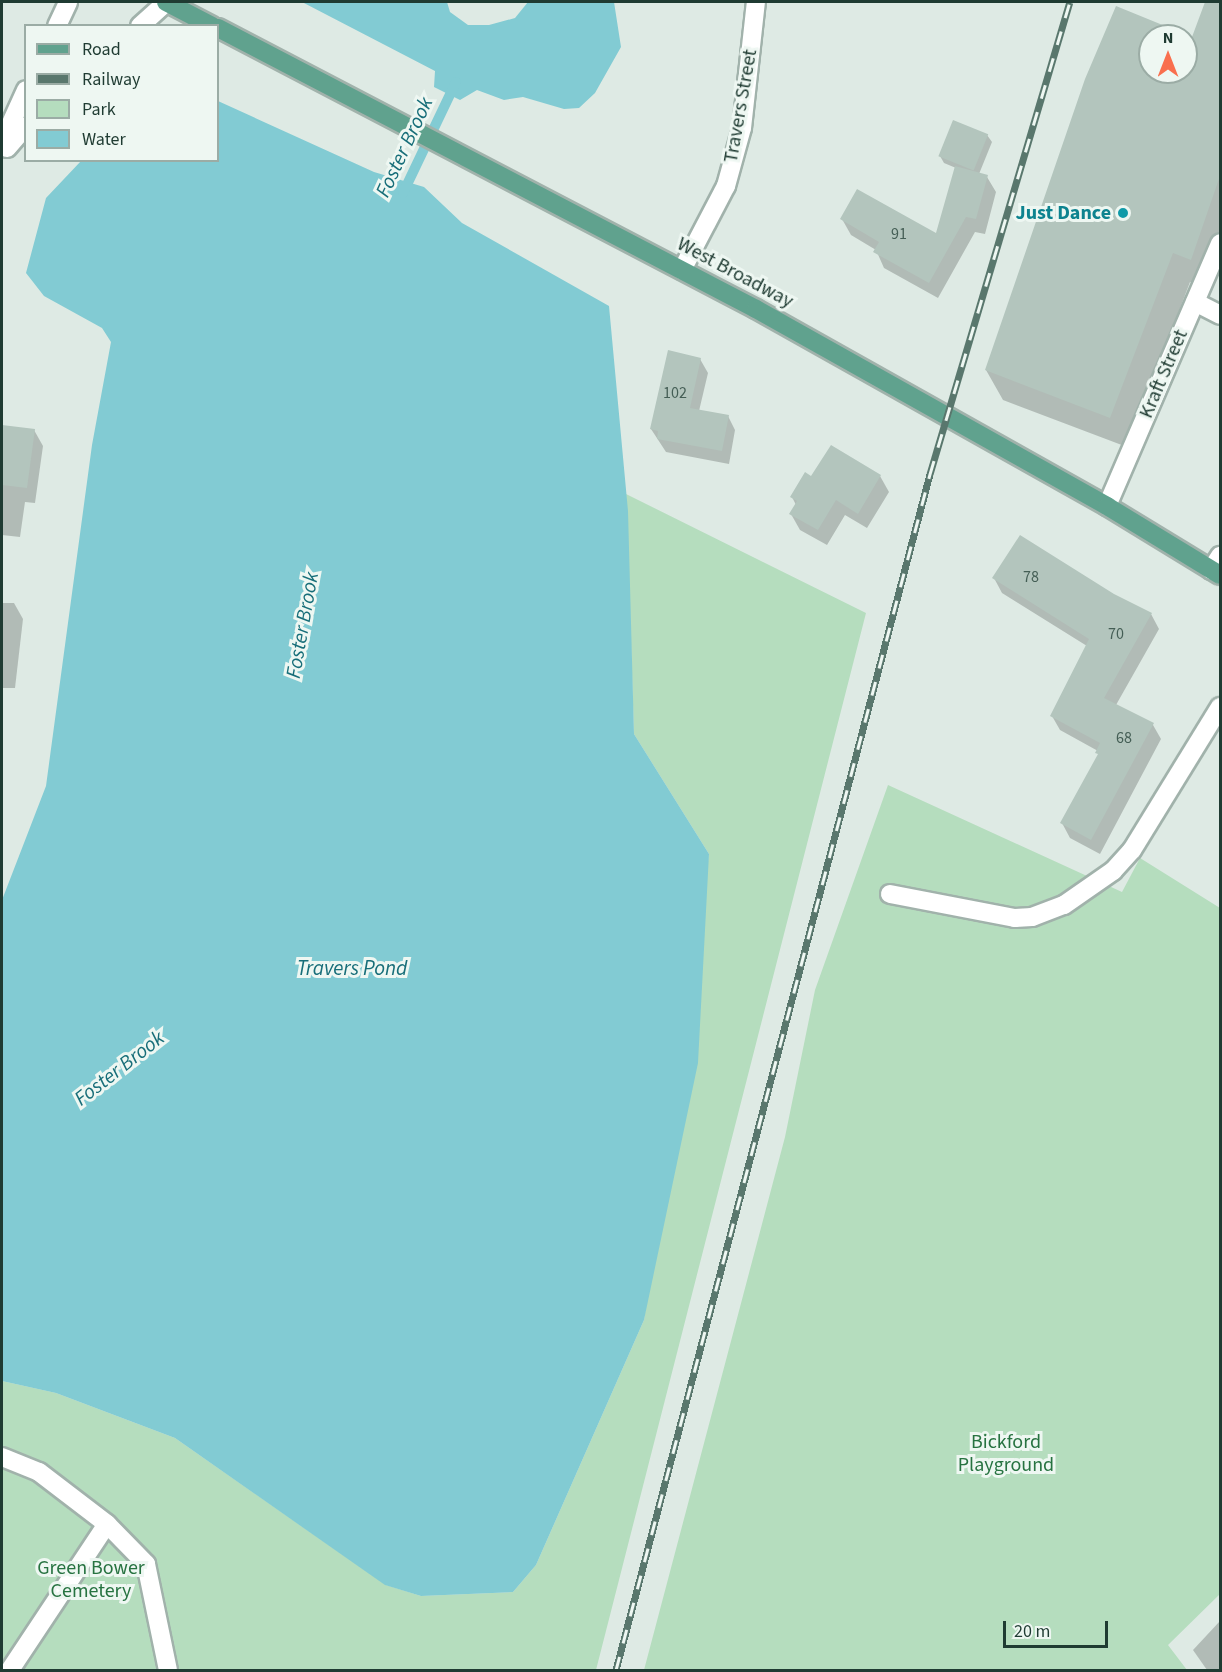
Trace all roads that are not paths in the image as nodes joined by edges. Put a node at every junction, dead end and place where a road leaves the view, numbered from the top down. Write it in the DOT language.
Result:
graph roads {
  1 [pos="68,2"];
  2 [pos="166,2"];
  3 [pos="756,2"];
  4 [pos="58,24"];
  5 [pos="142,24"];
  6 [pos="208,24"];
  7 [pos="219,29"];
  8 [pos="24,94"];
  9 [pos="24,128"];
  10 [pos="2,143"];
  11 [pos="2,153"];
  12 [pos="1221,243"];
  13 [pos="682,270"];
  14 [pos="1195,302"];
  15 [pos="1221,315"];
  16 [pos="1107,506"];
  17 [pos="1218,567"];
  18 [pos="1221,707"];
  19 [pos="890,894"];
  20 [pos="2,1457"];
  21 [pos="107,1524"];
  22 [pos="10,1671"];
  23 [pos="168,1671"];
  1 -- 4 [label="street"];
  2 -- 5 [label="street"];
  2 -- 6 [label="main road"];
  3 -- 13 [label="street, Travers Street"];
  7 -- 13 [label="main road, West Broadway"];
  8 -- 10 [label="street"];
  9 -- 11 [label="street"];
  12 -- 14 [label="street, Kraft Street"];
  13 -- 16 [label="main road, West Broadway"];
  14 -- 15 [label="street"];
  14 -- 16 [label="street, Kraft Street"];
  16 -- 17 [label="main road, West Broadway"];
  18 -- 19 [label="street"];
  20 -- 21 [label="street"];
  21 -- 22 [label="street"];
  21 -- 23 [label="street"];
}
